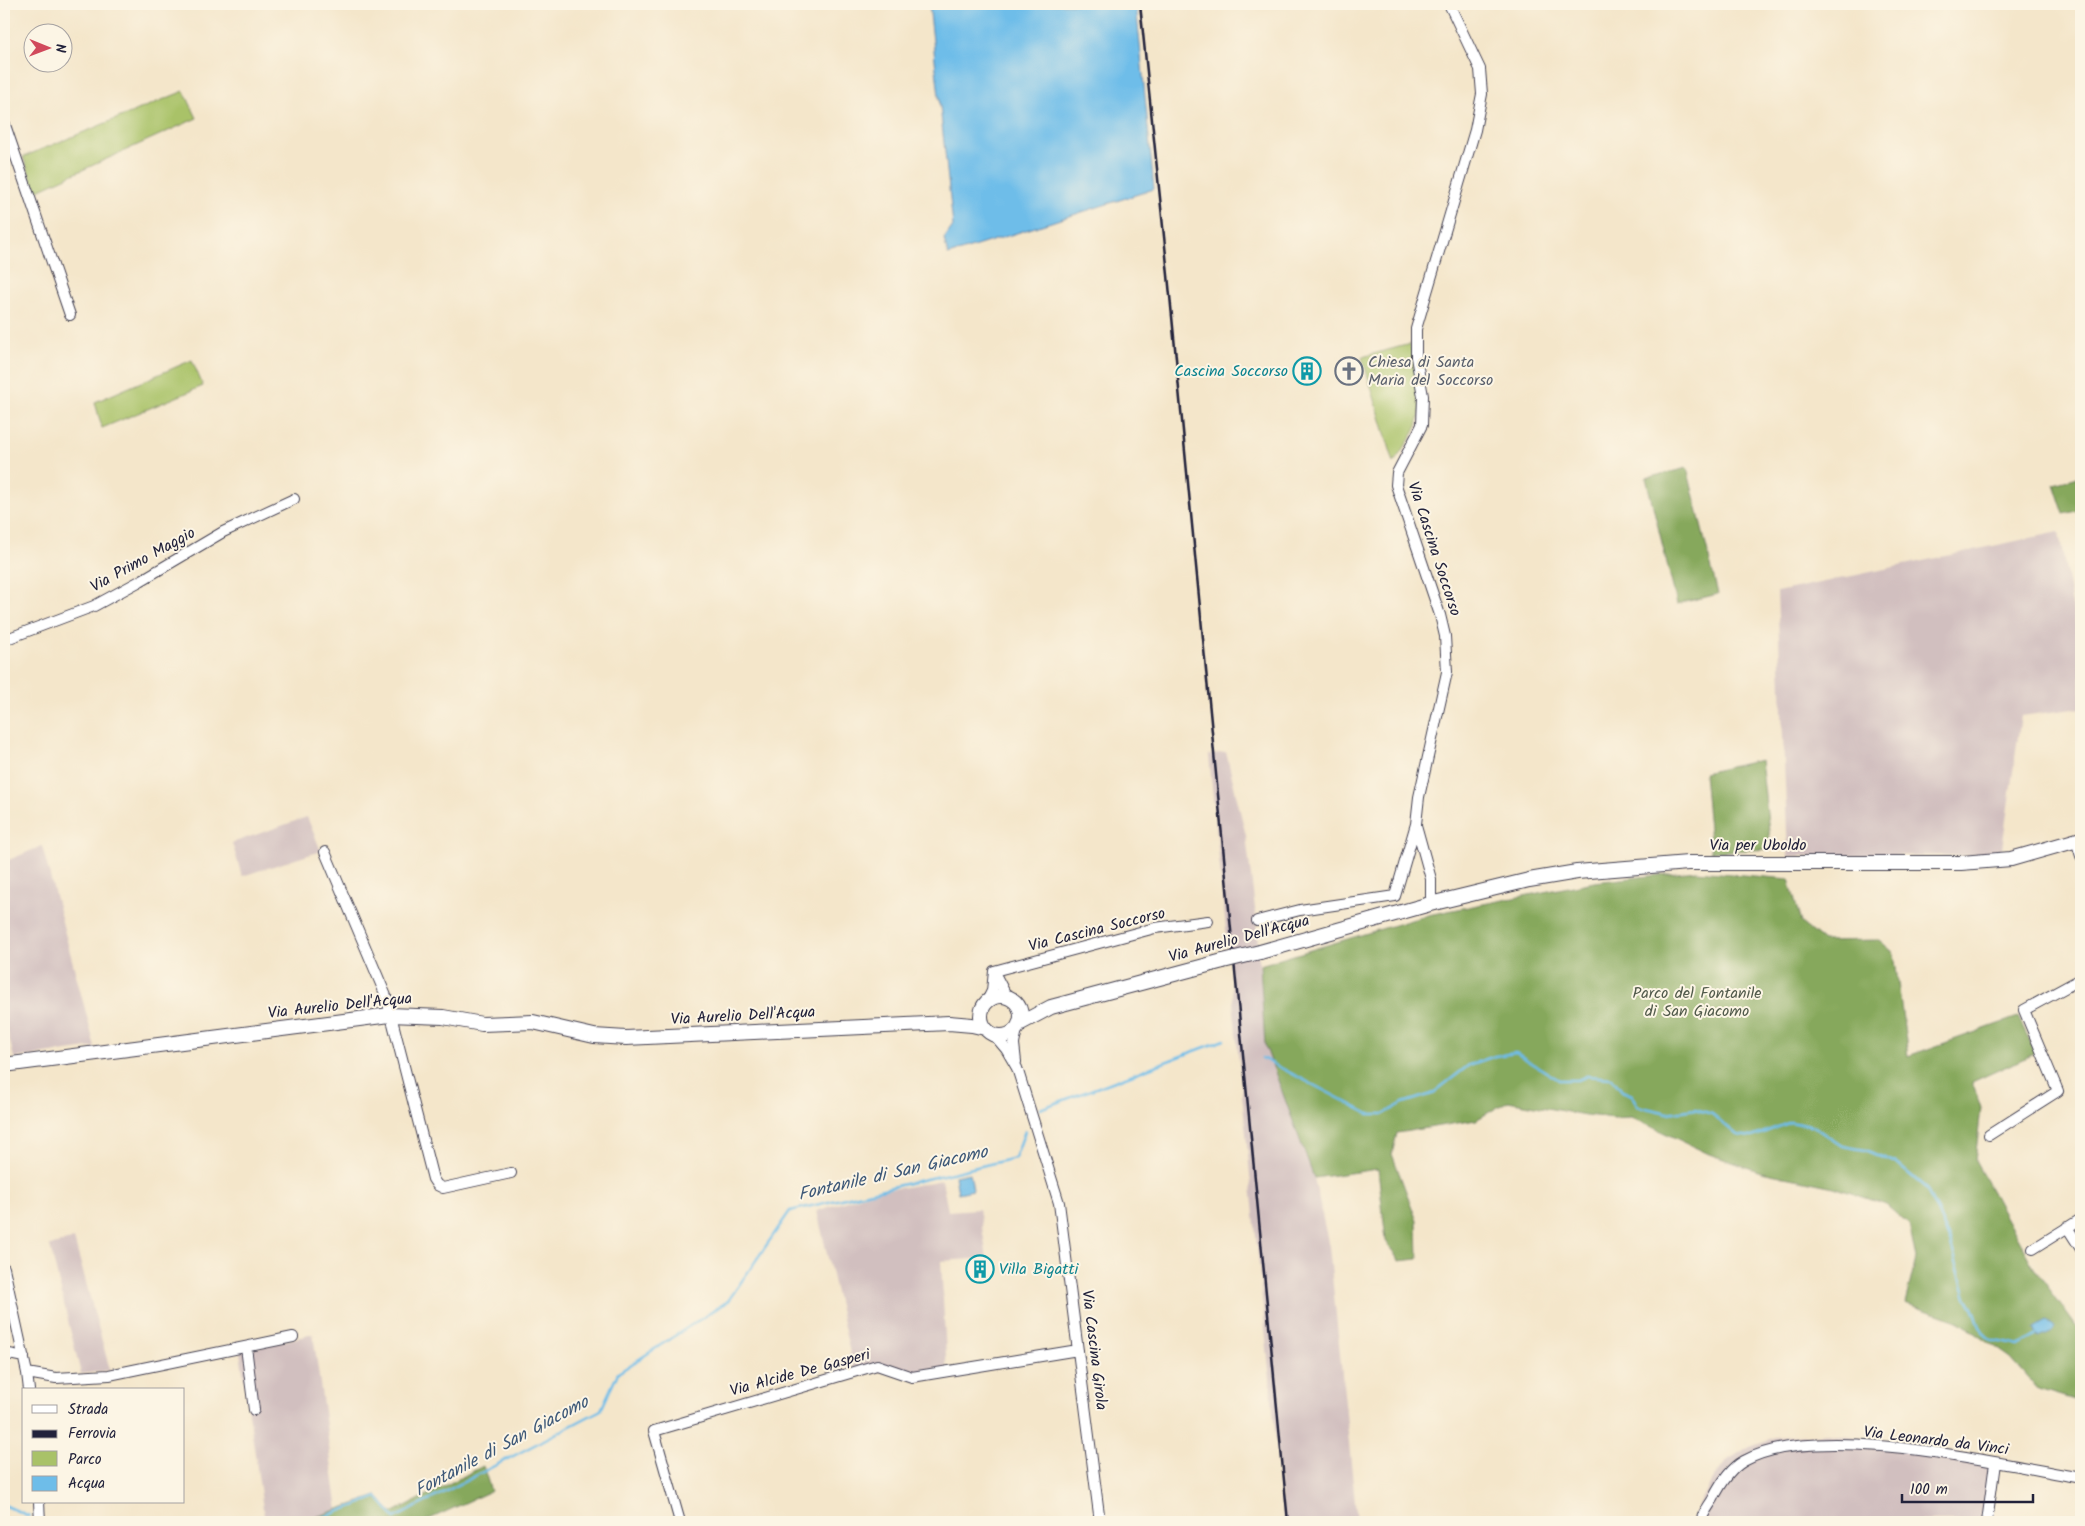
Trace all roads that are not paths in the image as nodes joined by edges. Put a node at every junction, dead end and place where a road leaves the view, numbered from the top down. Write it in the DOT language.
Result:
graph roads {
  1 [pos="1449,4"];
  2 [pos="4,122"];
  3 [pos="70,315"];
  4 [pos="294,499"];
  5 [pos="4,640"];
  6 [pos="1416,824"];
  7 [pos="2079,839"];
  8 [pos="325,852"];
  9 [pos="2081,856"];
  10 [pos="1436,903"];
  11 [pos="1208,921"];
  12 [pos="1257,921"];
  13 [pos="994,971"];
  14 [pos="2081,979"];
  15 [pos="1010,999"];
  16 [pos="984,1006"];
  17 [pos="1051,1007"];
  18 [pos="390,1015"];
  19 [pos="949,1023"];
  20 [pos="1018,1026"];
  21 [pos="990,1032"];
  22 [pos="4,1065"];
  23 [pos="1017,1068"];
  24 [pos="1989,1135"];
  25 [pos="511,1173"];
  26 [pos="2081,1219"];
  27 [pos="2067,1228"];
  28 [pos="2033,1249"];
  29 [pos="2081,1249"];
  30 [pos="4,1268"];
  31 [pos="293,1337"];
  32 [pos="246,1347"];
  33 [pos="1078,1350"];
  34 [pos="4,1354"];
  35 [pos="24,1357"];
  36 [pos="27,1372"];
  37 [pos="29,1388"];
  38 [pos="254,1410"];
  39 [pos="1996,1463"];
  40 [pos="2081,1478"];
  41 [pos="39,1504"];
  42 [pos="40,1522"];
  43 [pos="680,1522"];
  44 [pos="1100,1522"];
  45 [pos="1701,1522"];
  46 [pos="1987,1522"];
  1 -- 6 [label="street, Via Cascina Soccorso"];
  2 -- 3 [label="street"];
  4 -- 5 [label="street, Via Primo Maggio"];
  6 -- 10 [label="street, Via Cascina Soccorso"];
  6 -- 12 [label="street, Via Cascina Soccorso"];
  7 -- 9 [label="street"];
  7 -- 10 [label="street, Via per Uboldo"];
  8 -- 18 [label="street"];
  10 -- 17 [label="street, Via Aurelio Dell'Acqua, bridge"];
  11 -- 13 [label="street, Via Cascina Soccorso"];
  13 -- 15 [label="street"];
  13 -- 16 [label="street"];
  14 -- 24 [label="street"];
  15 -- 16 [label="street"];
  15 -- 17 [label="street, Via Aurelio Dell'Acqua"];
  15 -- 20 [label="street"];
  16 -- 19 [label="street, Via Aurelio Dell'Acqua"];
  16 -- 21 [label="street"];
  17 -- 20 [label="street, Via Aurelio Dell'Acqua"];
  18 -- 19 [label="street, Via Aurelio Dell'Acqua"];
  18 -- 22 [label="street, Via Aurelio Dell'Acqua"];
  18 -- 25 [label="street"];
  19 -- 21 [label="street, Via Aurelio Dell'Acqua"];
  20 -- 21 [label="street"];
  20 -- 23 [label="street, Via Cascina Girola"];
  21 -- 23 [label="street, Via Cascina Girola"];
  23 -- 33 [label="street, Via Cascina Girola"];
  26 -- 27 [label="street"];
  27 -- 28 [label="street"];
  27 -- 29 [label="street"];
  30 -- 35 [label="street"];
  31 -- 32 [label="street"];
  32 -- 36 [label="street"];
  32 -- 38 [label="street"];
  33 -- 43 [label="street, Via Alcide De Gasperi"];
  33 -- 44 [label="street, Via Cascina Girola"];
  34 -- 35 [label="street"];
  35 -- 36 [label="street"];
  36 -- 37 [label="street"];
  39 -- 40 [label="street, Via Leonardo da Vinci"];
  39 -- 45 [label="street, Via Leonardo da Vinci"];
  39 -- 46 [label="street"];
  41 -- 42 [label="street"];
}
